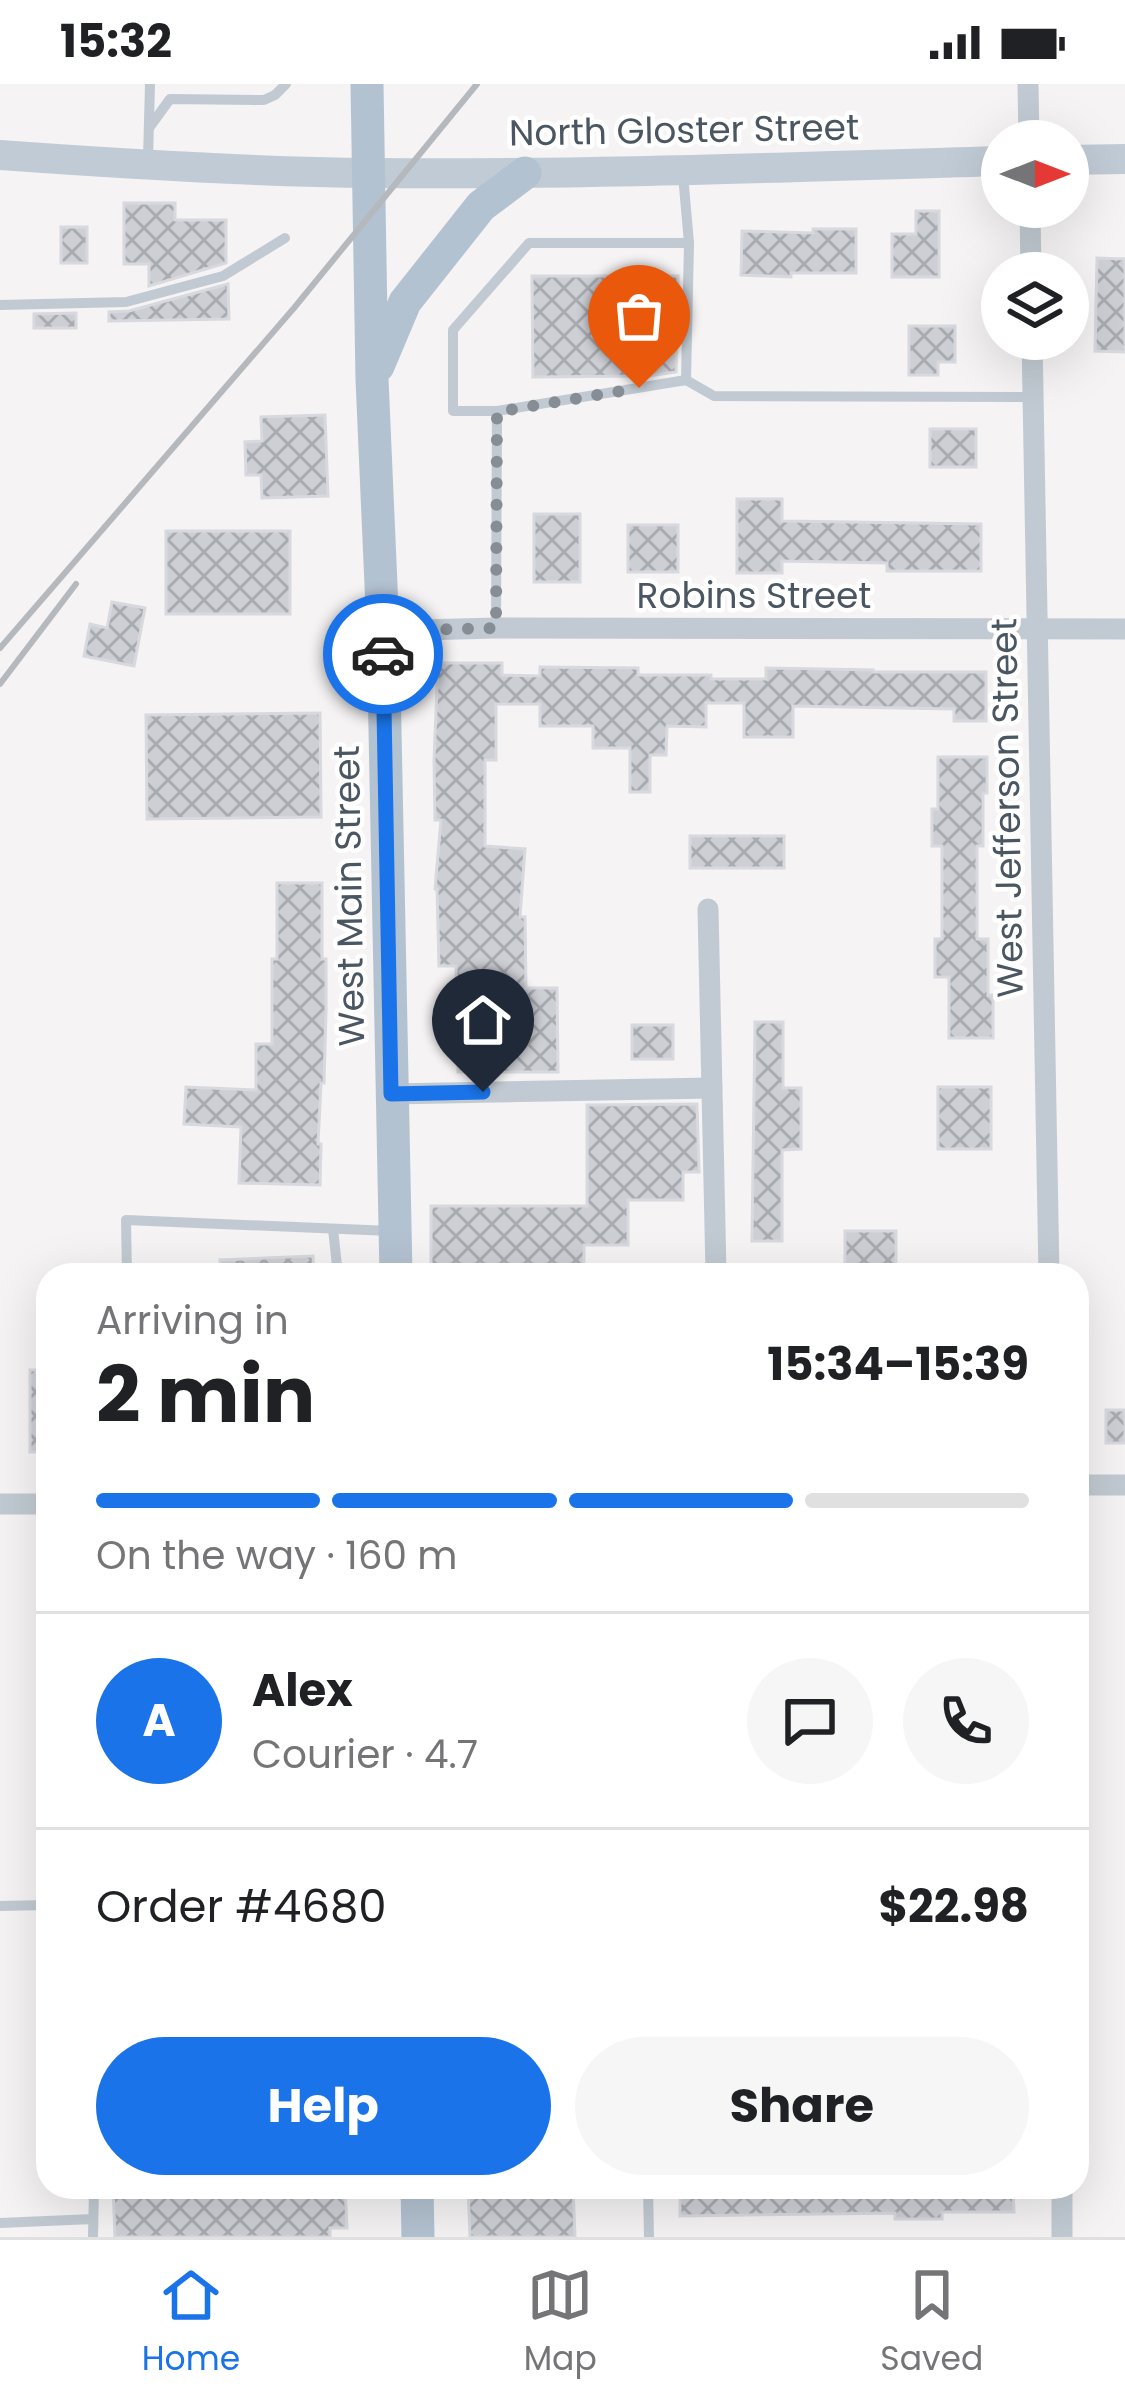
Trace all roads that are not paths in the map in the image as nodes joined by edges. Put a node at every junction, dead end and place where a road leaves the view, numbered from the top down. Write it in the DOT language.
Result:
graph roads {
  1 [pos="150,84"];
  2 [pos="286,84"];
  3 [pos="367,84"];
  4 [pos="1028,84"];
  5 [pos="1029,120"];
  6 [pos="149,128"];
  7 [pos="0,155"];
  8 [pos="1125,159"];
  9 [pos="1089,160"];
  10 [pos="981,162"];
  11 [pos="148,166"];
  12 [pos="682,171"];
  13 [pos="525,172"];
  14 [pos="368,173"];
  15 [pos="285,238"];
  16 [pos="689,243"];
  17 [pos="0,305"];
  18 [pos="1032,360"];
  19 [pos="372,379"];
  20 [pos="686,380"];
  21 [pos="1033,398"];
  22 [pos="497,412"];
  23 [pos="496,628"];
  24 [pos="1037,629"];
  25 [pos="1125,629"];
  26 [pos="383,631"];
  27 [pos="708,909"];
  28 [pos="712,1088"];
  29 [pos="391,1094"];
  30 [pos="333,1229"];
  31 [pos="395,1232"];
  32 [pos="127,1263"];
  33 [pos="337,1263"];
  34 [pos="396,1263"];
  35 [pos="716,1263"];
  36 [pos="1049,1263"];
  37 [pos="1089,1485"];
  38 [pos="1125,1486"];
  39 [pos="0,1504"];
  40 [pos="36,1504"];
  41 [pos="36,1905"];
  42 [pos="0,1906"];
  43 [pos="94,2199"];
  44 [pos="417,2199"];
  45 [pos="648,2199"];
  46 [pos="1062,2199"];
  47 [pos="93,2219"];
  48 [pos="0,2223"];
  49 [pos="93,2237"];
  50 [pos="418,2237"];
  51 [pos="649,2237"];
  52 [pos="1062,2237"];
  1 -- 6 [label="lane"];
  2 -- 6 [label="lane"];
  3 -- 14 [label="main road, West Main Street"];
  4 -- 5 [label="street"];
  6 -- 11 [label="lane"];
  7 -- 11 [label="main road, North Gloster Street"];
  8 -- 9 [label="main road"];
  10 -- 12 [label="main road, North Gloster Street"];
  11 -- 14 [label="main road, North Gloster Street"];
  12 -- 13 [label="main road, North Gloster Street"];
  12 -- 16 [label="lane"];
  13 -- 14 [label="main road, North Gloster Street"];
  13 -- 19 [label="main road"];
  14 -- 19 [label="main road, West Main Street"];
  15 -- 17 [label="lane"];
  16 -- 20 [label="lane"];
  16 -- 22 [label="lane"];
  18 -- 21 [label="street, West Jefferson Street"];
  19 -- 26 [label="main road, West Main Street"];
  20 -- 21 [label="lane"];
  20 -- 22 [label="lane"];
  21 -- 24 [label="street, West Jefferson Street"];
  22 -- 23 [label="lane"];
  23 -- 24 [label="street, Robins Street"];
  23 -- 26 [label="street, Robins Street"];
  24 -- 25 [label="street, Robins Street"];
  24 -- 36 [label="street, West Jefferson Street"];
  26 -- 29 [label="main road, West Main Street"];
  27 -- 28 [label="street"];
  28 -- 29 [label="street"];
  28 -- 35 [label="street"];
  29 -- 31 [label="main road, West Main Street"];
  30 -- 31 [label="lane"];
  30 -- 32 [label="lane"];
  30 -- 33 [label="lane"];
  31 -- 34 [label="main road, West Main Street"];
  37 -- 38 [label="street"];
  39 -- 40 [label="street"];
  41 -- 42 [label="lane"];
  43 -- 47 [label="lane"];
  44 -- 50 [label="main road"];
  45 -- 51 [label="lane"];
  46 -- 52 [label="street"];
  47 -- 48 [label="lane"];
  47 -- 49 [label="lane"];
}
